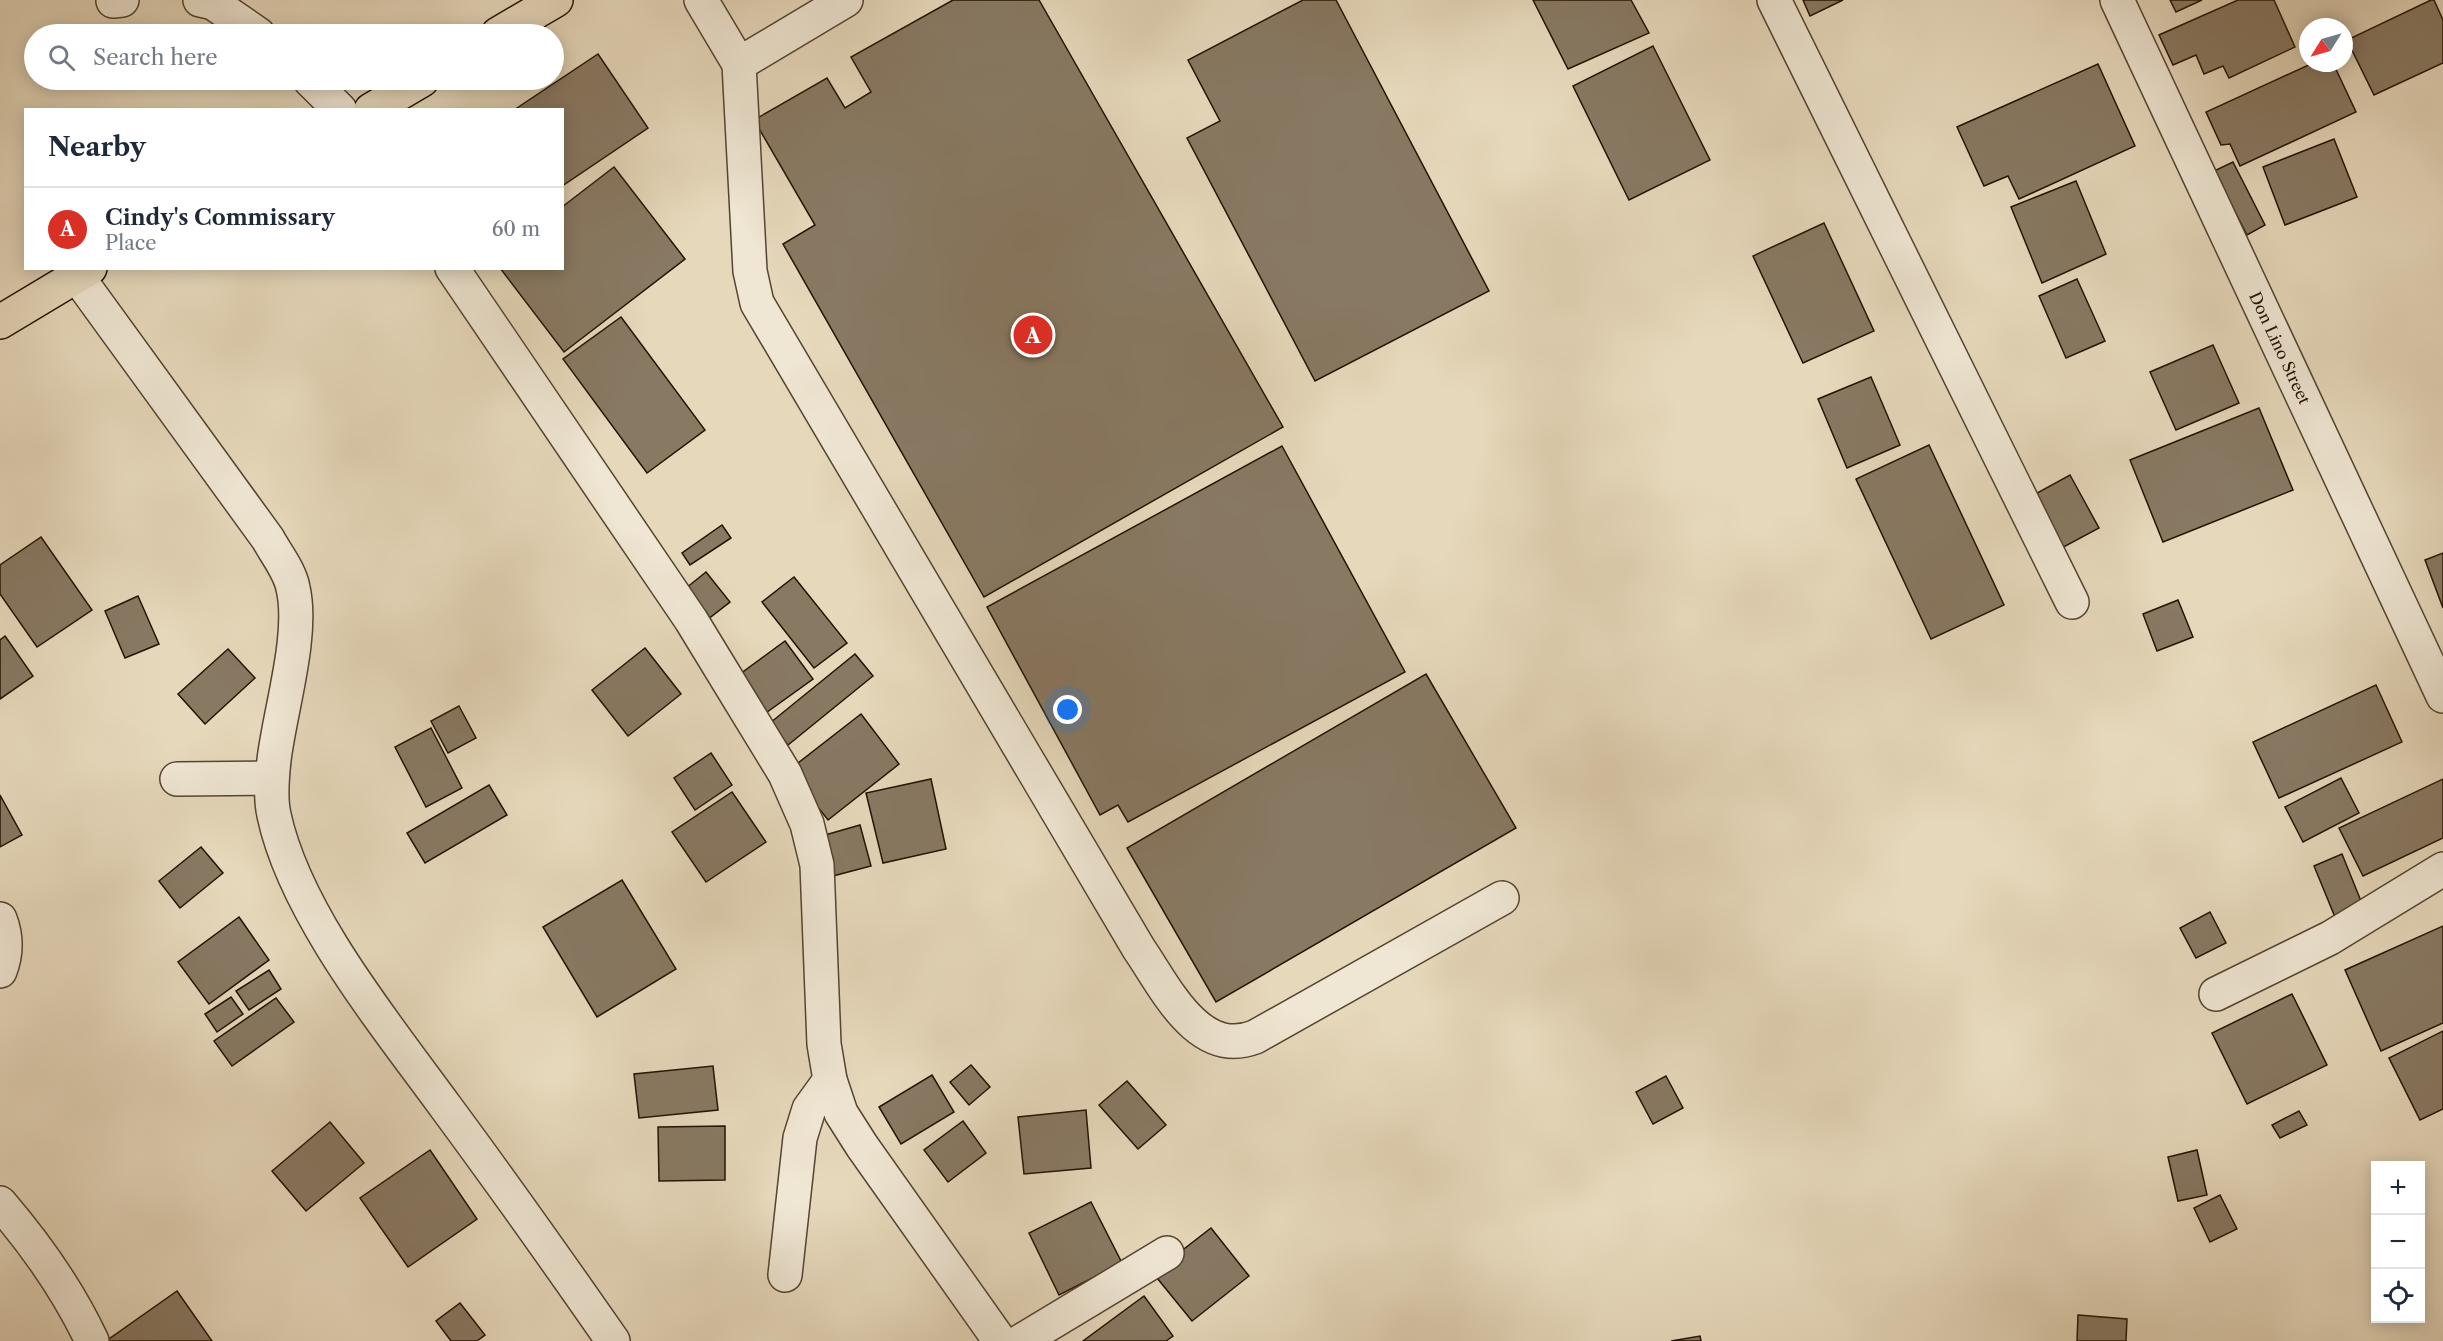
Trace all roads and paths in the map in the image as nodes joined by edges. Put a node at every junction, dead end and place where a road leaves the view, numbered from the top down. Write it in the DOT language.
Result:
graph roads {
  1 [pos="200,0"];
  2 [pos="556,0"];
  3 [pos="701,0"];
  4 [pos="846,0"];
  5 [pos="1774,0"];
  6 [pos="2117,0"];
  7 [pos="243,24"];
  8 [pos="515,24"];
  9 [pos="739,64"];
  10 [pos="320,90"];
  11 [pos="405,90"];
  12 [pos="338,108"];
  13 [pos="374,108"];
  14 [pos="453,270"];
  15 [pos="83,272"];
  16 [pos="0,322"];
  17 [pos="2072,602"];
  18 [pos="2443,696"];
  19 [pos="272,778"];
  20 [pos="177,780"];
  21 [pos="2443,869"];
  22 [pos="1502,898"];
  23 [pos="0,919"];
  24 [pos="0,971"];
  25 [pos="2216,994"];
  26 [pos="830,1080"];
  27 [pos="0,1203"];
  28 [pos="1167,1253"];
  29 [pos="785,1275"];
  30 [pos="92,1341"];
  31 [pos="614,1341"];
  32 [pos="1000,1341"];
  33 [pos="1021,1341"];
  1 -- 7 [label="street"];
  2 -- 8 [label="highway"];
  3 -- 9 [label="street"];
  4 -- 9 [label="street"];
  5 -- 17 [label="street"];
  6 -- 18 [label="street, Don Lino Street"];
  9 -- 22 [label="street"];
  10 -- 12 [label="street"];
  11 -- 13 [label="highway"];
  14 -- 26 [label="street"];
  15 -- 16 [label="highway"];
  15 -- 19 [label="street"];
  19 -- 20 [label="street"];
  19 -- 31 [label="street"];
  21 -- 25 [label="street"];
  23 -- 24 [label="street"];
  26 -- 29 [label="street"];
  26 -- 32 [label="street"];
  27 -- 30 [label="street"];
  28 -- 33 [label="street"];
}
